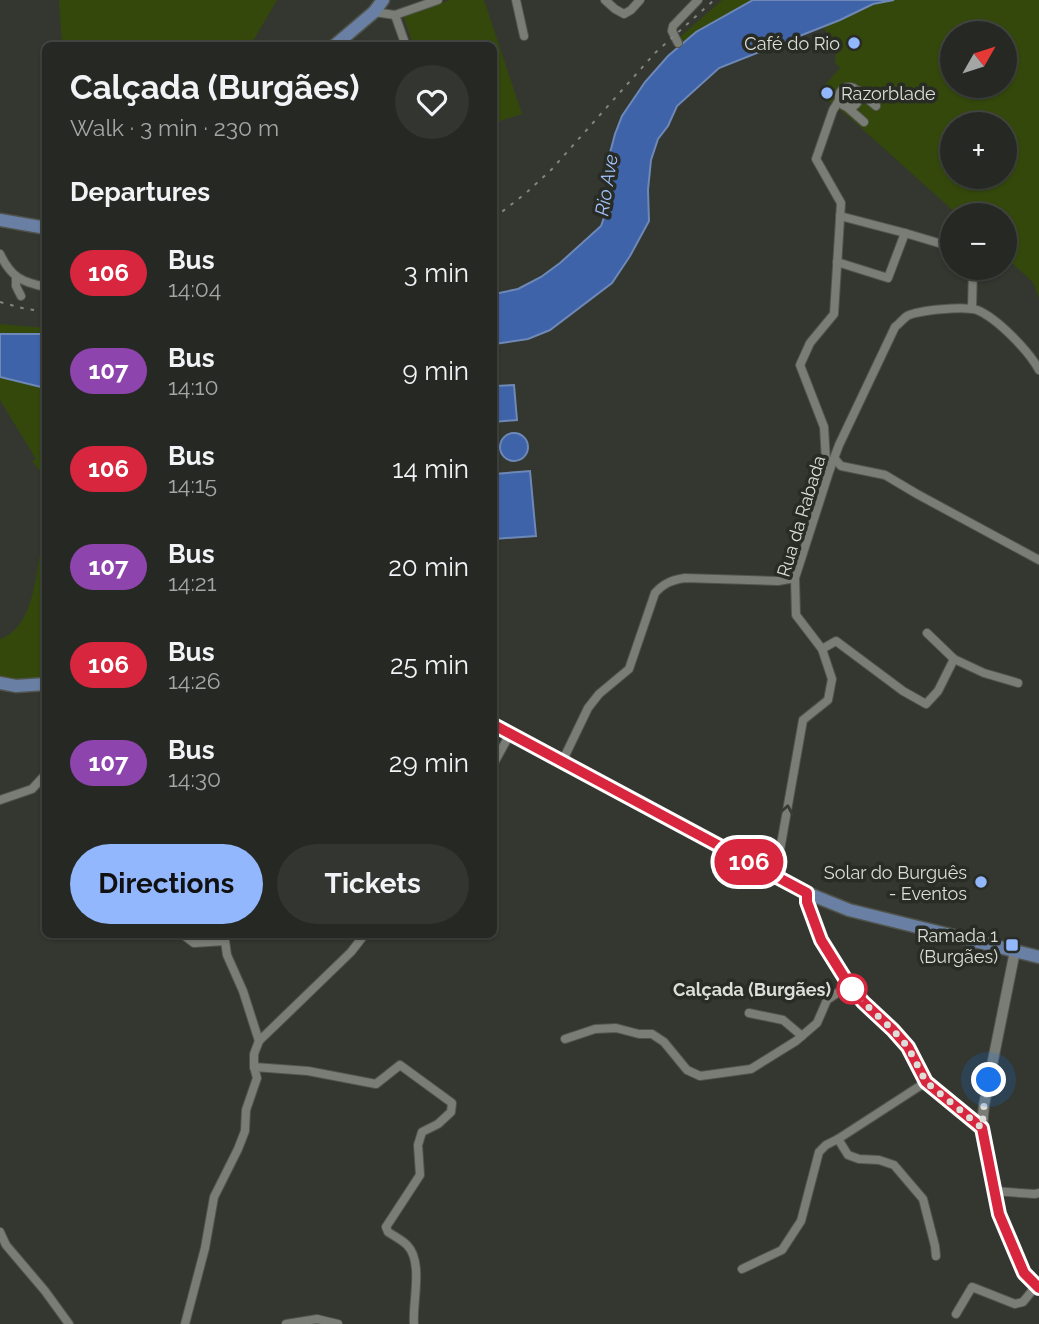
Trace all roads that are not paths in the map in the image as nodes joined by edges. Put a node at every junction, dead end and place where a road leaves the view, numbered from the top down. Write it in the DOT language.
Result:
graph roads {
  1 [pos="383,0"];
  2 [pos="438,0"];
  3 [pos="516,0"];
  4 [pos="605,0"];
  5 [pos="640,0"];
  6 [pos="698,0"];
  7 [pos="374,12"];
  8 [pos="395,15"];
  9 [pos="524,36"];
  10 [pos="339,42"];
  11 [pos="405,42"];
  12 [pos="678,43"];
  13 [pos="855,88"];
  14 [pos="844,104"];
  15 [pos="876,106"];
  16 [pos="864,122"];
  17 [pos="840,216"];
  18 [pos="0,220"];
  19 [pos="42,227"];
  20 [pos="905,233"];
  21 [pos="940,243"];
  22 [pos="0,254"];
  23 [pos="837,262"];
  24 [pos="16,278"];
  25 [pos="973,280"];
  26 [pos="42,286"];
  27 [pos="21,296"];
  28 [pos="972,310"];
  29 [pos="1039,370"];
  30 [pos="835,459"];
  31 [pos="830,469"];
  32 [pos="1039,560"];
  33 [pos="795,578"];
  34 [pos="927,633"];
  35 [pos="822,649"];
  36 [pos="954,659"];
  37 [pos="0,684"];
  38 [pos="42,684"];
  39 [pos="1018,684"];
  40 [pos="497,727"];
  41 [pos="510,734"];
  42 [pos="497,758"];
  43 [pos="562,762"];
  44 [pos="42,778"];
  45 [pos="0,800"];
  46 [pos="777,877"];
  47 [pos="807,893"];
  48 [pos="224,938"];
  49 [pos="362,938"];
  50 [pos="195,939"];
  51 [pos="1015,951"];
  52 [pos="1039,957"];
  53 [pos="849,985"];
  54 [pos="749,1013"];
  55 [pos="802,1036"];
  56 [pos="565,1039"];
  57 [pos="259,1041"];
  58 [pos="254,1067"];
  59 [pos="926,1082"];
  60 [pos="982,1128"];
  61 [pos="838,1139"];
  62 [pos="993,1191"];
  63 [pos="1039,1193"];
  64 [pos="0,1232"];
  65 [pos="3,1246"];
  66 [pos="936,1256"];
  67 [pos="742,1269"];
  68 [pos="1037,1287"];
  69 [pos="956,1314"];
  70 [pos="69,1324"];
  71 [pos="185,1324"];
  72 [pos="286,1324"];
  73 [pos="338,1324"];
  74 [pos="414,1324"];
  1 -- 7 [label="main road"];
  2 -- 8 [label="street"];
  3 -- 9 [label="street"];
  4 -- 5 [label="street"];
  6 -- 12 [label="street"];
  7 -- 8 [label="street"];
  7 -- 10 [label="main road"];
  8 -- 11 [label="street"];
  13 -- 14 [label="street"];
  13 -- 14 [label="street"];
  13 -- 15 [label="street"];
  14 -- 16 [label="street"];
  14 -- 17 [label="street"];
  17 -- 20 [label="street"];
  17 -- 23 [label="street"];
  18 -- 19 [label="main road"];
  20 -- 21 [label="street"];
  20 -- 23 [label="street"];
  22 -- 24 [label="street"];
  23 -- 31 [label="street"];
  24 -- 26 [label="street"];
  24 -- 27 [label="street"];
  25 -- 28 [label="street"];
  28 -- 29 [label="street"];
  28 -- 30 [label="street, Rua da Rabada"];
  30 -- 31 [label="street, Rua da Rabada"];
  30 -- 32 [label="street"];
  31 -- 33 [label="street, Rua da Rabada"];
  33 -- 35 [label="street, Rua da Rabada"];
  33 -- 43 [label="street"];
  34 -- 36 [label="street"];
  35 -- 36 [label="street"];
  46 -- 35 [label="street, Rua da Rabada, one-way"];
  36 -- 39 [label="street"];
  37 -- 38 [label="main road"];
  40 -- 41 [label="main road"];
  41 -- 42 [label="street"];
  41 -- 43 [label="main road"];
  43 -- 46 [label="main road"];
  44 -- 45 [label="street"];
  46 -- 47 [label="main road"];
  47 -- 51 [label="main road"];
  47 -- 53 [label="street"];
  48 -- 50 [label="street"];
  48 -- 57 [label="street"];
  49 -- 57 [label="street"];
  51 -- 52 [label="main road"];
  51 -- 60 [label="street"];
  53 -- 55 [label="street"];
  53 -- 59 [label="street"];
  54 -- 55 [label="street"];
  55 -- 56 [label="street"];
  57 -- 58 [label="street"];
  58 -- 71 [label="street"];
  58 -- 74 [label="street"];
  59 -- 60 [label="street"];
  59 -- 61 [label="street"];
  60 -- 62 [label="street"];
  61 -- 66 [label="street"];
  61 -- 67 [label="street"];
  62 -- 63 [label="street"];
  62 -- 68 [label="street"];
  64 -- 65 [label="street"];
  65 -- 70 [label="street"];
  68 -- 69 [label="street"];
  72 -- 73 [label="street"];
}
